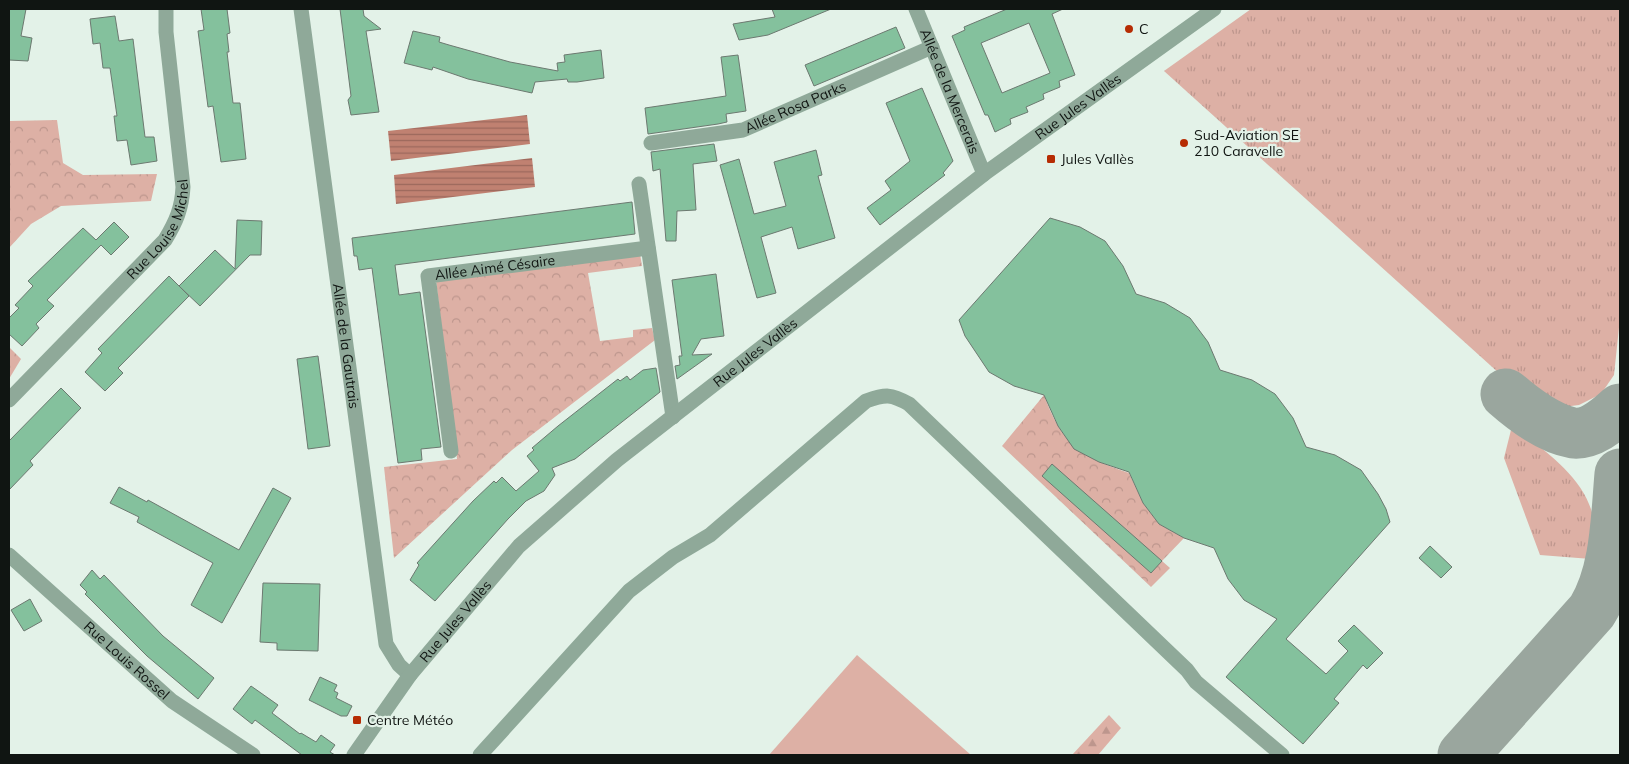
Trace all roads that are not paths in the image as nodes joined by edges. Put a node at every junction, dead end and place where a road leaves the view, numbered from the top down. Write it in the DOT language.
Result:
graph roads {
  1 [pos="166,9"];
  2 [pos="301,9"];
  3 [pos="916,9"];
  4 [pos="1214,9"];
  5 [pos="932,47"];
  6 [pos="651,143"];
  7 [pos="984,174"];
  8 [pos="639,184"];
  9 [pos="648,248"];
  10 [pos="9,400"];
  11 [pos="673,417"];
  12 [pos="451,451"];
  13 [pos="9,555"];
  14 [pos="410,675"];
  15 [pos="253,755"];
  16 [pos="354,755"];
  17 [pos="480,755"];
  18 [pos="1282,755"];
  1 -- 10 [label="street, Rue Louise Michel"];
  2 -- 14 [label="street, Allée de la Gautrais"];
  3 -- 5 [label="street, Allée de la Mercerais"];
  4 -- 7 [label="street, Rue Jules Vallès"];
  5 -- 6 [label="street, Allée Rosa Parks"];
  5 -- 7 [label="street, Allée de la Mercerais"];
  7 -- 11 [label="street, Rue Jules Vallès"];
  8 -- 9 [label="street"];
  9 -- 11 [label="street"];
  9 -- 12 [label="street, Allée Aimé Césaire"];
  11 -- 14 [label="street, Rue Jules Vallès"];
  13 -- 15 [label="street, Rue Louis Rossel"];
  14 -- 16 [label="street, Rue Jules Vallès"];
  17 -- 18 [label="street"];
}
